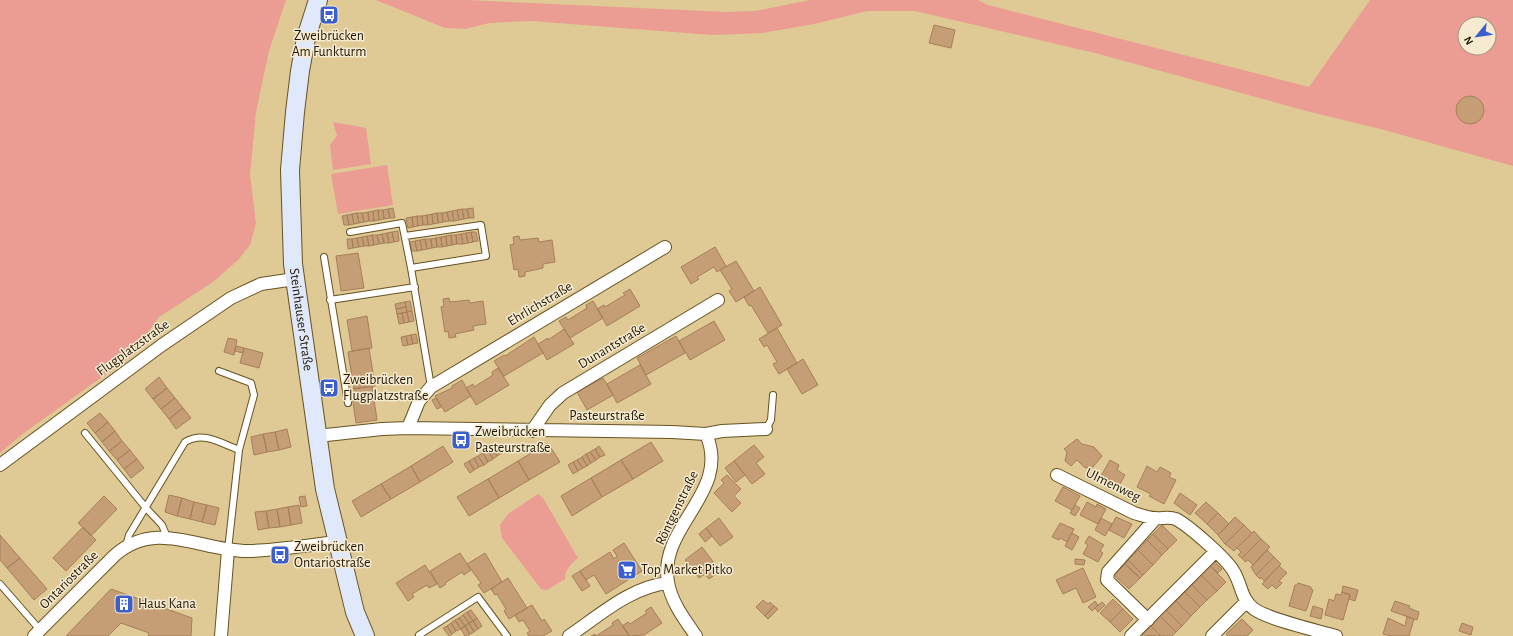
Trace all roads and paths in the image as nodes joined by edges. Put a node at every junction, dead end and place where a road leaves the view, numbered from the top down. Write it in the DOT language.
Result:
graph roads {
  1 [pos="318,0"];
  2 [pos="350,232"];
  3 [pos="405,236"];
  4 [pos="665,247"];
  5 [pos="324,257"];
  6 [pos="411,268"];
  7 [pos="295,278"];
  8 [pos="415,287"];
  9 [pos="330,300"];
  10 [pos="718,300"];
  11 [pos="219,371"];
  12 [pos="431,388"];
  13 [pos="773,395"];
  14 [pos="348,403"];
  15 [pos="408,428"];
  16 [pos="766,429"];
  17 [pos="532,431"];
  18 [pos="85,433"];
  19 [pos="706,434"];
  20 [pos="317,436"];
  21 [pos="239,450"];
  22 [pos="0,465"];
  23 [pos="1057,474"];
  24 [pos="146,508"];
  25 [pos="1156,518"];
  26 [pos="167,537"];
  27 [pos="338,542"];
  28 [pos="126,546"];
  29 [pos="228,550"];
  30 [pos="1216,551"];
  31 [pos="668,583"];
  32 [pos="0,584"];
  33 [pos="1246,602"];
  34 [pos="1148,620"];
  35 [pos="37,633"];
  36 [pos="419,635"];
  37 [pos="221,636"];
  38 [pos="365,636"];
  39 [pos="507,636"];
  40 [pos="569,636"];
  41 [pos="696,636"];
  42 [pos="1132,636"];
  43 [pos="1212,636"];
  44 [pos="1336,636"];
  1 -- 7 [label="main road, Steinhauser Straße"];
  2 -- 3 [label="lane"];
  3 -- 6 [label="lane"];
  3 -- 6 [label="lane"];
  4 -- 12 [label="street, Ehrlichstraße"];
  5 -- 9 [label="lane"];
  6 -- 8 [label="lane"];
  7 -- 20 [label="main road, Steinhauser Straße"];
  7 -- 22 [label="street, Flugplatzstraße"];
  8 -- 9 [label="lane"];
  8 -- 12 [label="lane"];
  9 -- 14 [label="lane"];
  10 -- 17 [label="street, Dunantstraße"];
  11 -- 21 [label="lane"];
  12 -- 15 [label="street, Ehrlichstraße"];
  13 -- 16 [label="lane, Pasteurstraße"];
  15 -- 17 [label="street, Pasteurstraße"];
  15 -- 20 [label="street, Pasteurstraße"];
  16 -- 19 [label="street, Pasteurstraße"];
  17 -- 19 [label="street, Pasteurstraße"];
  18 -- 24 [label="lane"];
  19 -- 31 [label="street, Röntgenstraße"];
  20 -- 27 [label="main road, Steinhauser Straße"];
  21 -- 24 [label="lane, Ontariostraße"];
  21 -- 29 [label="lane"];
  23 -- 25 [label="street, Ulmenweg"];
  24 -- 26 [label="lane"];
  24 -- 28 [label="lane, Ontariostraße"];
  25 -- 30 [label="street, Ulmenweg"];
  25 -- 34 [label="street"];
  26 -- 28 [label="street, Ontariostraße"];
  26 -- 29 [label="street, Ontariostraße"];
  27 -- 29 [label="street, Ontariostraße"];
  27 -- 38 [label="main road, Steinhauser Straße"];
  28 -- 35 [label="street, Ontariostraße"];
  29 -- 37 [label="street"];
  30 -- 33 [label="street, Ulmenweg"];
  30 -- 34 [label="street"];
  31 -- 40 [label="street"];
  31 -- 41 [label="street, Röntgenstraße"];
  32 -- 35 [label="lane"];
  33 -- 43 [label="street"];
  33 -- 44 [label="street"];
  34 -- 42 [label="street"];
  36 -- 39 [label="lane"];
}
